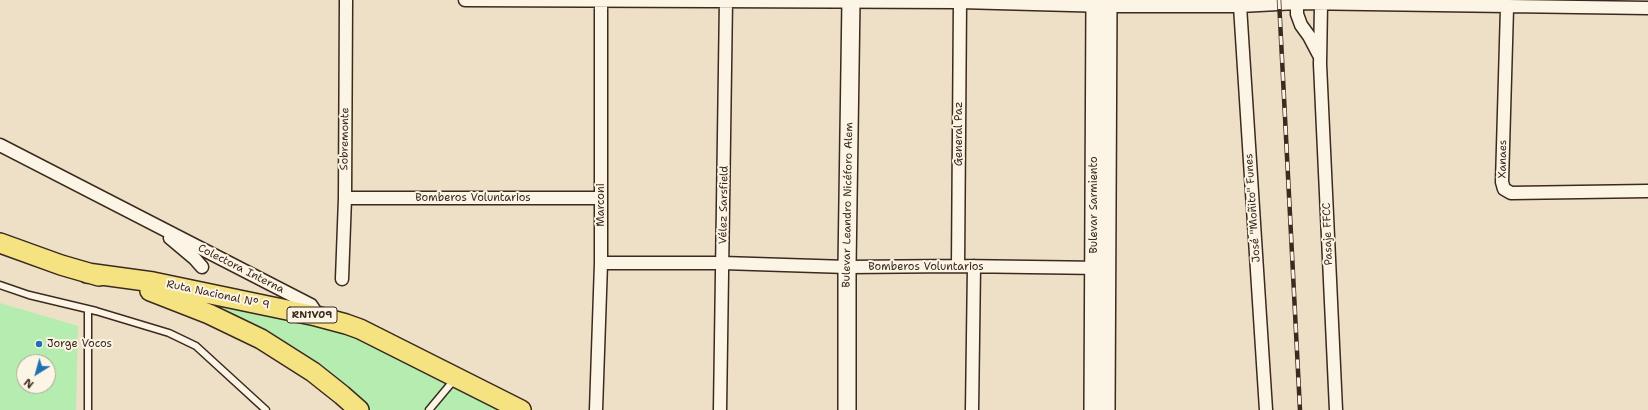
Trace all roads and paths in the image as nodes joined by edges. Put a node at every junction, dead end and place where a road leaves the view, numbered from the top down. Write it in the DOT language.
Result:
graph roads {
  1 [pos="346,0"];
  2 [pos="465,0"];
  3 [pos="473,0"];
  4 [pos="601,0"];
  5 [pos="726,1"];
  6 [pos="851,1"];
  7 [pos="978,1"];
  8 [pos="960,2"];
  9 [pos="1297,2"];
  10 [pos="1101,3"];
  11 [pos="1432,3"];
  12 [pos="1321,4"];
  13 [pos="1560,4"];
  14 [pos="1240,6"];
  15 [pos="1507,8"];
  16 [pos="1648,8"];
  17 [pos="1320,58"];
  18 [pos="0,145"];
  19 [pos="1648,191"];
  20 [pos="345,198"];
  21 [pos="601,198"];
  22 [pos="158,226"];
  23 [pos="0,243"];
  24 [pos="601,263"];
  25 [pos="723,263"];
  26 [pos="202,266"];
  27 [pos="958,266"];
  28 [pos="974,266"];
  29 [pos="847,267"];
  30 [pos="1100,268"];
  31 [pos="87,273"];
  32 [pos="342,278"];
  33 [pos="0,285"];
  34 [pos="88,309"];
  35 [pos="319,317"];
  36 [pos="456,377"];
  37 [pos="88,410"];
  38 [pos="266,410"];
  39 [pos="359,410"];
  40 [pos="430,410"];
  41 [pos="521,410"];
  42 [pos="596,410"];
  43 [pos="720,410"];
  44 [pos="848,410"];
  45 [pos="972,410"];
  46 [pos="1093,410"];
  47 [pos="1106,410"];
  48 [pos="1266,410"];
  49 [pos="1336,410"];
  1 -- 20 [label="street, Sobremonte"];
  2 -- 3 [label="street"];
  3 -- 4 [label="street"];
  4 -- 5 [label="street"];
  4 -- 21 [label="street, Marconi"];
  5 -- 6 [label="street"];
  5 -- 25 [label="street, Vélez Sarsfield"];
  6 -- 8 [label="street"];
  6 -- 29 [label="main road, Bulevar Leandro Nicéforo Alem"];
  7 -- 8 [label="street"];
  7 -- 10 [label="street"];
  8 -- 27 [label="street, General Paz"];
  9 -- 12 [label="street"];
  9 -- 14 [label="street"];
  9 -- 17 [label="street, Pasaje FFCC"];
  10 -- 14 [label="street"];
  10 -- 30 [label="main road, Bulevar Sarmiento"];
  11 -- 12 [label="street"];
  11 -- 15 [label="street"];
  12 -- 17 [label="street, Pasaje FFCC"];
  13 -- 15 [label="street"];
  13 -- 16 [label="street"];
  14 -- 48 [label="street, José \"Moñito\" Funes"];
  15 -- 19 [label="street, Xanaes"];
  17 -- 49 [label="street, Pasaje FFCC"];
  18 -- 22 [label="street, Colectora Interna"];
  20 -- 21 [label="street, Bomberos Voluntarios"];
  20 -- 32 [label="street, Sobremonte"];
  21 -- 24 [label="street, Marconi"];
  22 -- 26 [label="street, Colectora Interna"];
  22 -- 35 [label="street, Colectora Interna"];
  23 -- 31 [label="main road, Ruta Nacional Nº 9 / RN1V09"];
  24 -- 25 [label="street, Bomberos Voluntarios"];
  24 -- 42 [label="street, Marconi"];
  25 -- 29 [label="street, Bomberos Voluntarios"];
  25 -- 43 [label="street, Vélez Sarsfield"];
  27 -- 28 [label="street, Bomberos Voluntarios"];
  27 -- 29 [label="street, Bomberos Voluntarios"];
  28 -- 30 [label="street, Bomberos Voluntarios"];
  28 -- 45 [label="street"];
  29 -- 44 [label="main road, Bulevar Leandro Nicéforo Alem"];
  30 -- 46 [label="main road, Bulevar Sarmiento"];
  30 -- 47 [label="main road, Bulevar Sarmiento"];
  31 -- 35 [label="main road, Ruta Nacional Nº 9 / RN1V09"];
  31 -- 39 [label="main road, Ruta Nacional Nº 9 / RN1V09"];
  33 -- 34 [label="lane"];
  34 -- 37 [label="lane"];
  34 -- 38 [label="lane"];
  35 -- 36 [label="main road, Ruta Nacional Nº 9 / RN1V09"];
  36 -- 40 [label="lane"];
  36 -- 41 [label="main road, Ruta Nacional Nº 9 / RN1V09"];
}
